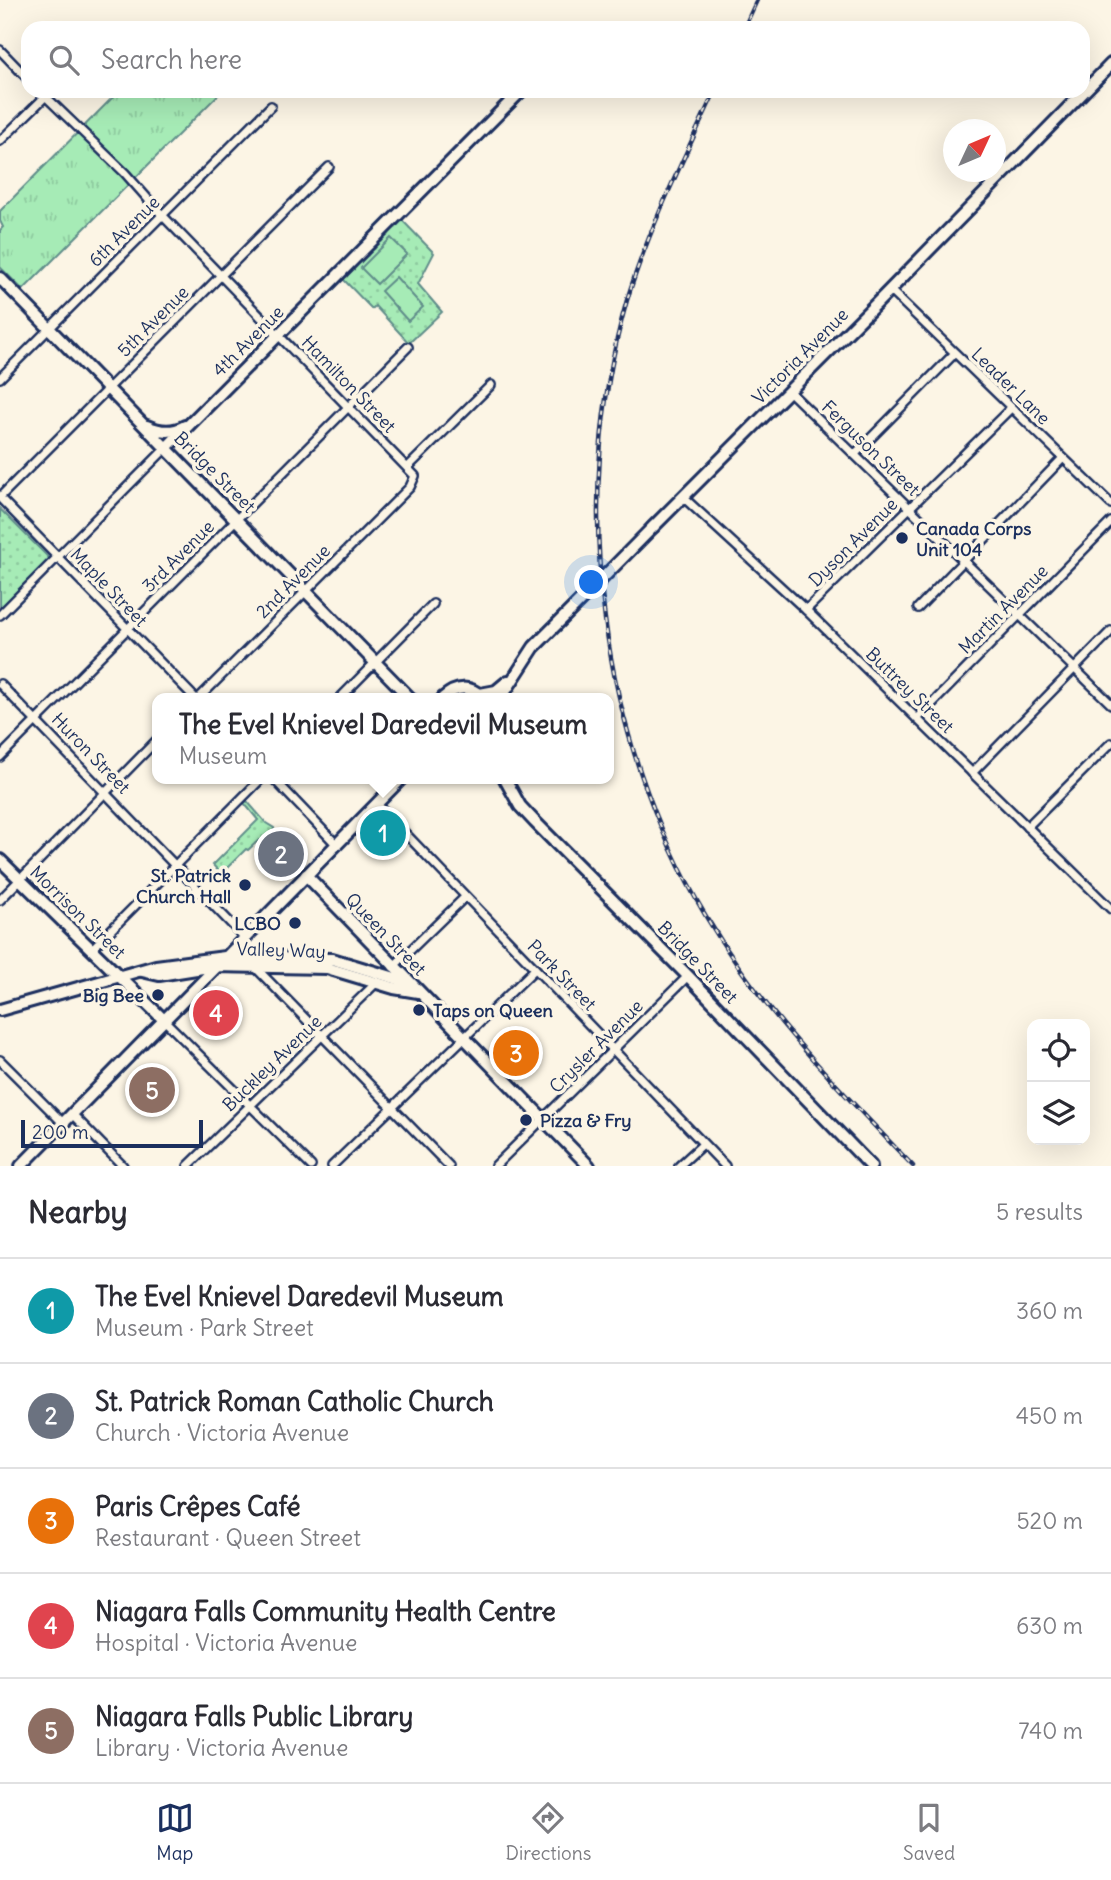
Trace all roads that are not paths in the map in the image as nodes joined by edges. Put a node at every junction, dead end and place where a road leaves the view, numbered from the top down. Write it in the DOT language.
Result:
graph roads {
  1 [pos="0,50"];
  2 [pos="1111,64"];
  3 [pos="21,72"];
  4 [pos="1090,85"];
  5 [pos="41,98"];
  6 [pos="50,98"];
  7 [pos="514,98"];
  8 [pos="1077,98"];
  9 [pos="271,106"];
  10 [pos="0,141"];
  11 [pos="329,166"];
  12 [pos="162,215"];
  13 [pos="220,275"];
  14 [pos="0,278"];
  15 [pos="890,290"];
  16 [pos="50,328"];
  17 [pos="279,335"];
  18 [pos="408,346"];
  19 [pos="954,354"];
  20 [pos="0,378"];
  21 [pos="491,385"];
  22 [pos="108,389"];
  23 [pos="789,391"];
  24 [pos="348,406"];
  25 [pos="1011,408"];
  26 [pos="142,423"];
  27 [pos="191,423"];
  28 [pos="166,448"];
  29 [pos="855,454"];
  30 [pos="1063,458"];
  31 [pos="408,467"];
  32 [pos="684,497"];
  33 [pos="0,498"];
  34 [pos="1111,504"];
  35 [pos="910,508"];
  36 [pos="237,519"];
  37 [pos="1111,522"];
  38 [pos="58,557"];
  39 [pos="965,562"];
  40 [pos="307,590"];
  41 [pos="433,604"];
  42 [pos="918,608"];
  43 [pos="806,610"];
  44 [pos="0,615"];
  45 [pos="1019,615"];
  46 [pos="127,629"];
  47 [pos="1111,631"];
  48 [pos="376,662"];
  49 [pos="1075,668"];
  50 [pos="516,674"];
  51 [pos="0,684"];
  52 [pos="192,693"];
  53 [pos="202,693"];
  54 [pos="345,693"];
  55 [pos="406,693"];
  56 [pos="450,693"];
  57 [pos="476,693"];
  58 [pos="490,693"];
  59 [pos="504,693"];
  60 [pos="1111,704"];
  61 [pos="917,719"];
  62 [pos="36,720"];
  63 [pos="1111,743"];
  64 [pos="152,745"];
  65 [pos="0,757"];
  66 [pos="972,773"];
  67 [pos="256,784"];
  68 [pos="279,784"];
  69 [pos="396,784"];
  70 [pos="508,784"];
  71 [pos="106,791"];
  72 [pos="377,804"];
  73 [pos="1027,827"];
  74 [pos="337,845"];
  75 [pos="0,860"];
  76 [pos="176,864"];
  77 [pos="306,876"];
  78 [pos="20,880"];
  79 [pos="465,897"];
  80 [pos="0,900"];
  81 [pos="1109,904"];
  82 [pos="244,937"];
  83 [pos="91,950"];
  84 [pos="225,957"];
  85 [pos="250,958"];
  86 [pos="215,966"];
  87 [pos="393,967"];
  88 [pos="257,969"];
  89 [pos="535,969"];
  90 [pos="141,971"];
  91 [pos="118,976"];
  92 [pos="688,976"];
  93 [pos="408,982"];
  94 [pos="376,983"];
  95 [pos="418,992"];
  96 [pos="0,1010"];
  97 [pos="164,1020"];
  98 [pos="322,1036"];
  99 [pos="463,1037"];
  100 [pos="614,1050"];
  101 [pos="0,1060"];
  102 [pos="251,1106"];
  103 [pos="393,1107"];
  104 [pos="67,1119"];
  105 [pos="544,1120"];
  106 [pos="703,1144"];
  107 [pos="21,1166"];
  108 [pos="123,1166"];
  109 [pos="188,1166"];
  110 [pos="311,1166"];
  111 [pos="332,1166"];
  112 [pos="449,1166"];
  113 [pos="495,1166"];
  114 [pos="589,1166"];
  115 [pos="679,1166"];
  116 [pos="725,1166"];
  117 [pos="871,1166"];
  1 -- 3 [label="street"];
  2 -- 4 [label="main road, Victoria Avenue"];
  5 -- 10 [label="street"];
  6 -- 12 [label="street, Hamilton Street"];
  7 -- 17 [label="main road, 4th Avenue"];
  8 -- 15 [label="main road, Victoria Avenue"];
  9 -- 12 [label="street, 6th Avenue"];
  11 -- 13 [label="street, 5th Avenue"];
  12 -- 13 [label="street, Hamilton Street"];
  12 -- 16 [label="street, 6th Avenue"];
  13 -- 17 [label="street, Hamilton Street"];
  13 -- 22 [label="street, 5th Avenue"];
  14 -- 16 [label="main road, Bridge Street"];
  15 -- 19 [label="street, Leader Lane"];
  15 -- 23 [label="main road, Victoria Avenue"];
  16 -- 20 [label="street, 6th Avenue"];
  16 -- 22 [label="main road, Bridge Street"];
  17 -- 24 [label="street, Hamilton Street"];
  17 -- 27 [label="main road, 4th Avenue"];
  18 -- 24 [label="street, 3rd Avenue"];
  19 -- 25 [label="street, Leader Lane"];
  19 -- 29 [label="street"];
  21 -- 31 [label="street"];
  22 -- 26 [label="main road, Bridge Street"];
  22 -- 33 [label="street, 5th Avenue"];
  23 -- 29 [label="street, Ferguson Street"];
  23 -- 32 [label="main road, Victoria Avenue"];
  24 -- 31 [label="street, Hamilton Street"];
  24 -- 36 [label="street, 3rd Avenue"];
  25 -- 30 [label="street, Leader Lane"];
  25 -- 35 [label="street, Dyson Avenue"];
  26 -- 27 [label="main road"];
  26 -- 28 [label="main road, Bridge Street"];
  27 -- 28 [label="main road, 4th Avenue"];
  28 -- 36 [label="main road, Bridge Street"];
  28 -- 38 [label="street, 4th Avenue"];
  29 -- 35 [label="street, Ferguson Street"];
  30 -- 34 [label="street, Leader Lane"];
  30 -- 39 [label="street"];
  31 -- 40 [label="street, 2nd Avenue"];
  32 -- 43 [label="street, Buttrey Street"];
  32 -- 50 [label="main road, Victoria Avenue, bridge"];
  33 -- 38 [label="street, Maple Street"];
  35 -- 39 [label="street, Ferguson Street"];
  35 -- 43 [label="street, Dyson Avenue"];
  36 -- 40 [label="main road, Bridge Street"];
  36 -- 46 [label="street, 3rd Avenue"];
  37 -- 45 [label="street, Martin Avenue"];
  38 -- 44 [label="street, 4th Avenue"];
  38 -- 46 [label="street, Maple Street"];
  39 -- 42 [label="street"];
  39 -- 45 [label="street, Ferguson Street"];
  40 -- 48 [label="main road, Bridge Street"];
  40 -- 53 [label="street, 2nd Avenue"];
  41 -- 48 [label="street"];
  43 -- 61 [label="street, Buttrey Street"];
  45 -- 49 [label="street, Ferguson Street"];
  45 -- 61 [label="street, Martin Avenue"];
  46 -- 52 [label="street, Maple Street"];
  46 -- 62 [label="street, 3rd Avenue"];
  47 -- 49 [label="street"];
  48 -- 54 [label="street"];
  48 -- 55 [label="main road, Bridge Street"];
  49 -- 60 [label="street, Ferguson Street"];
  49 -- 66 [label="street"];
  50 -- 58 [label="main road, Victoria Avenue"];
  50 -- 59 [label="main road, Victoria Avenue"];
  51 -- 62 [label="street, Huron Street"];
  56 -- 57 [label="main road"];
  61 -- 66 [label="street, Buttrey Street"];
  62 -- 65 [label="street, 3rd Avenue"];
  62 -- 71 [label="street, Huron Street"];
  63 -- 73 [label="street"];
  64 -- 71 [label="street"];
  66 -- 73 [label="street, Buttrey Street"];
  67 -- 76 [label="street"];
  68 -- 74 [label="street"];
  69 -- 72 [label="main road"];
  70 -- 92 [label="main road, Bridge Street"];
  71 -- 76 [label="street, Huron Street"];
  71 -- 78 [label="street"];
  72 -- 74 [label="main road"];
  72 -- 79 [label="street, Park Street"];
  73 -- 81 [label="street, Buttrey Street"];
  74 -- 77 [label="main road"];
  75 -- 78 [label="main road, Morrison Street"];
  76 -- 82 [label="street, Huron Street"];
  76 -- 83 [label="street"];
  77 -- 82 [label="main road"];
  77 -- 87 [label="main road, Queen Street"];
  78 -- 80 [label="street"];
  78 -- 83 [label="main road, Morrison Street"];
  79 -- 87 [label="street"];
  79 -- 89 [label="street, Park Street"];
  82 -- 84 [label="main road"];
  82 -- 85 [label="main road"];
  83 -- 91 [label="main road, Morrison Street"];
  84 -- 85 [label="main road, Valley Way"];
  84 -- 86 [label="main road"];
  84 -- 90 [label="main road, Valley Way"];
  85 -- 93 [label="main road, Valley Way"];
  86 -- 88 [label="main road, Valley Way"];
  86 -- 90 [label="main road, Valley Way"];
  86 -- 97 [label="main road"];
  87 -- 93 [label="main road, Queen Street"];
  88 -- 94 [label="main road, Valley Way"];
  88 -- 98 [label="street"];
  89 -- 99 [label="street"];
  89 -- 100 [label="street, Park Street"];
  90 -- 91 [label="main road, Valley Way"];
  91 -- 96 [label="main road, Valley Way"];
  91 -- 97 [label="main road, Morrison Street"];
  92 -- 100 [label="street, Crysler Avenue"];
  92 -- 117 [label="main road, Bridge Street"];
  93 -- 95 [label="main road, Queen Street"];
  94 -- 95 [label="main road, Valley Way"];
  94 -- 98 [label="street, Buckley Avenue"];
  95 -- 99 [label="main road, Queen Street"];
  97 -- 102 [label="street, Morrison Street"];
  97 -- 104 [label="main road"];
  98 -- 102 [label="street, Buckley Avenue"];
  98 -- 103 [label="street"];
  99 -- 103 [label="street"];
  99 -- 105 [label="main road, Queen Street"];
  100 -- 105 [label="street, Crysler Avenue"];
  100 -- 106 [label="street, Park Street"];
  101 -- 104 [label="street"];
  102 -- 109 [label="street, Buckley Avenue"];
  102 -- 110 [label="street, Morrison Street"];
  103 -- 111 [label="street"];
  103 -- 112 [label="street"];
  104 -- 107 [label="main road"];
  104 -- 108 [label="street"];
  105 -- 113 [label="street, Crysler Avenue"];
  105 -- 114 [label="main road, Queen Street"];
  106 -- 115 [label="street"];
  106 -- 116 [label="street, Park Street"];
}
